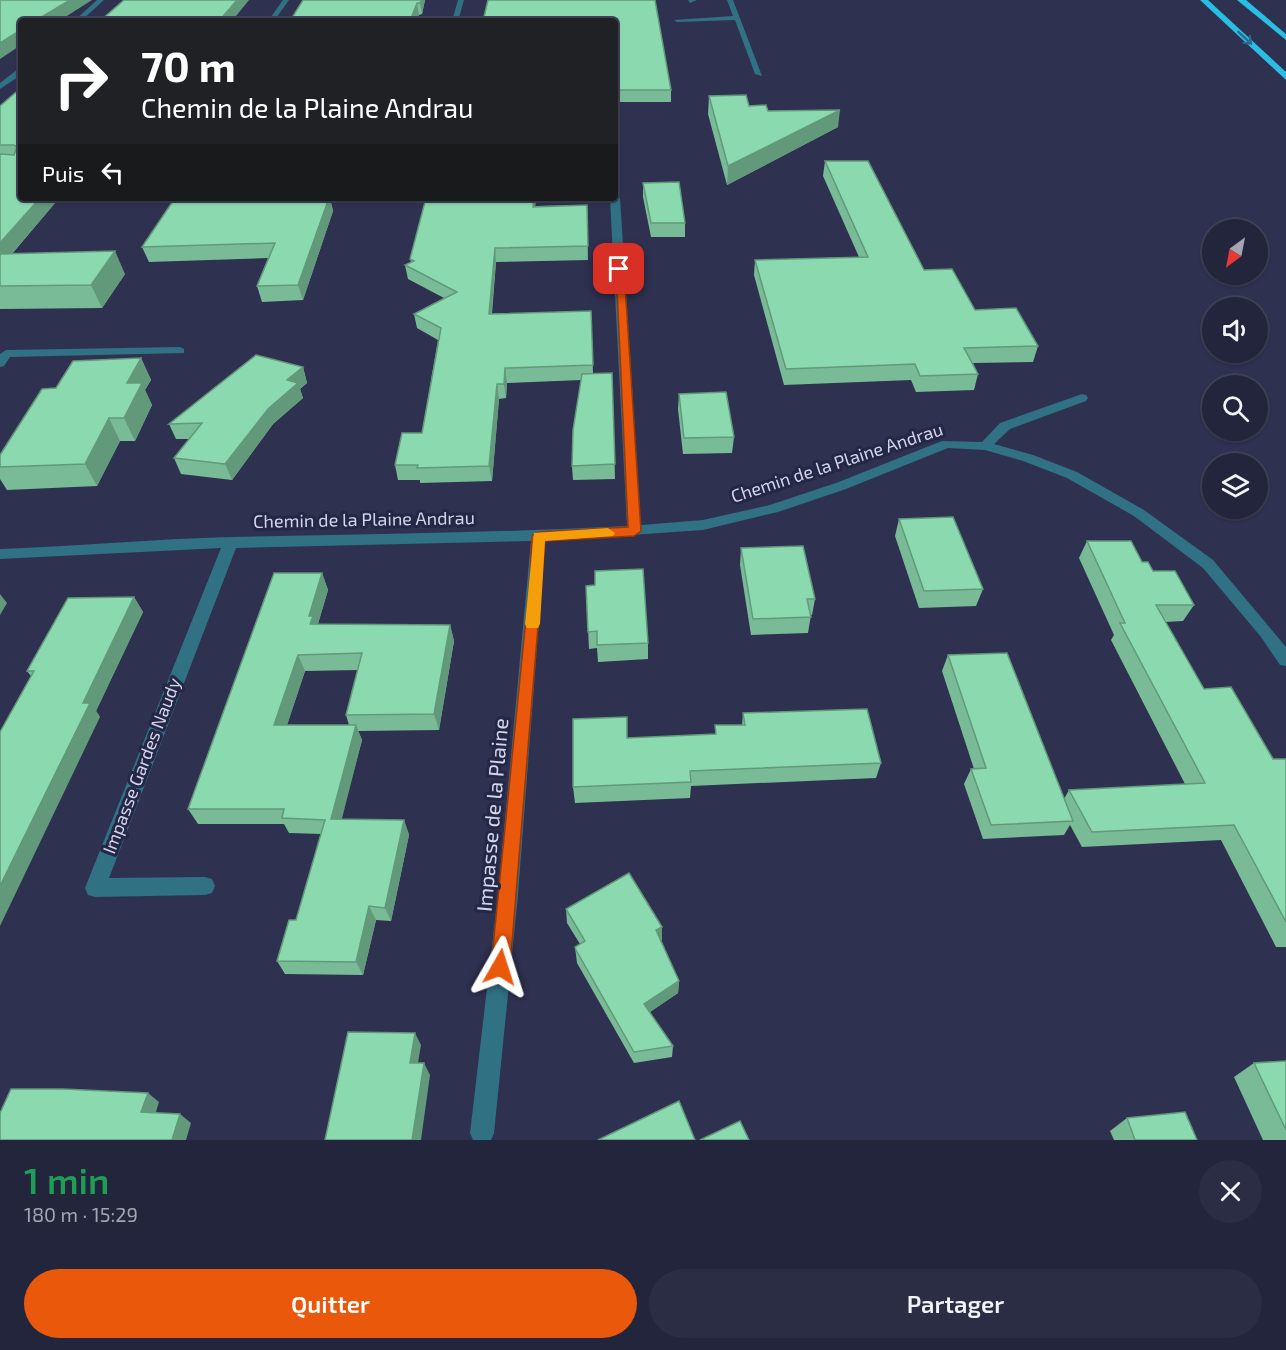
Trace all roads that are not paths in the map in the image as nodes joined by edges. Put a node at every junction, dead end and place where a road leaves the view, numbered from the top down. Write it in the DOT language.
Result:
graph roads {
  1 [pos="101,0"];
  2 [pos="286,0"];
  3 [pos="461,0"];
  4 [pos="730,0"];
  5 [pos="1204,0"];
  6 [pos="1241,0"];
  7 [pos="80,18"];
  8 [pos="273,18"];
  9 [pos="455,18"];
  10 [pos="737,18"];
  11 [pos="677,20"];
  12 [pos="1286,38"];
  13 [pos="18,73"];
  14 [pos="759,74"];
  15 [pos="1286,77"];
  16 [pos="0,87"];
  17 [pos="615,201"];
  18 [pos="180,351"];
  19 [pos="0,363"];
  20 [pos="1082,398"];
  21 [pos="985,446"];
  22 [pos="634,531"];
  23 [pos="538,536"];
  24 [pos="231,542"];
  25 [pos="0,554"];
  26 [pos="1286,660"];
  27 [pos="205,886"];
  28 [pos="482,1133"];
  1 -- 7 [label="street"];
  2 -- 8 [label="street"];
  3 -- 9 [label="street"];
  4 -- 10 [label="street"];
  5 -- 15 [label="highway, one-way"];
  6 -- 12 [label="highway"];
  10 -- 11 [label="street"];
  10 -- 14 [label="street"];
  13 -- 16 [label="street"];
  17 -- 22 [label="street"];
  18 -- 19 [label="street"];
  20 -- 21 [label="street"];
  21 -- 22 [label="street, Chemin de la Plaine Andrau"];
  21 -- 26 [label="street, Chemin de la Plaine Andrau"];
  22 -- 23 [label="street, Chemin de la Plaine Andrau"];
  23 -- 24 [label="street, Chemin de la Plaine Andrau"];
  23 -- 28 [label="street, Impasse de la Plaine"];
  24 -- 25 [label="street, Chemin de la Plaine Andrau"];
  24 -- 27 [label="street, Impasse Gardes Naudy"];
}
